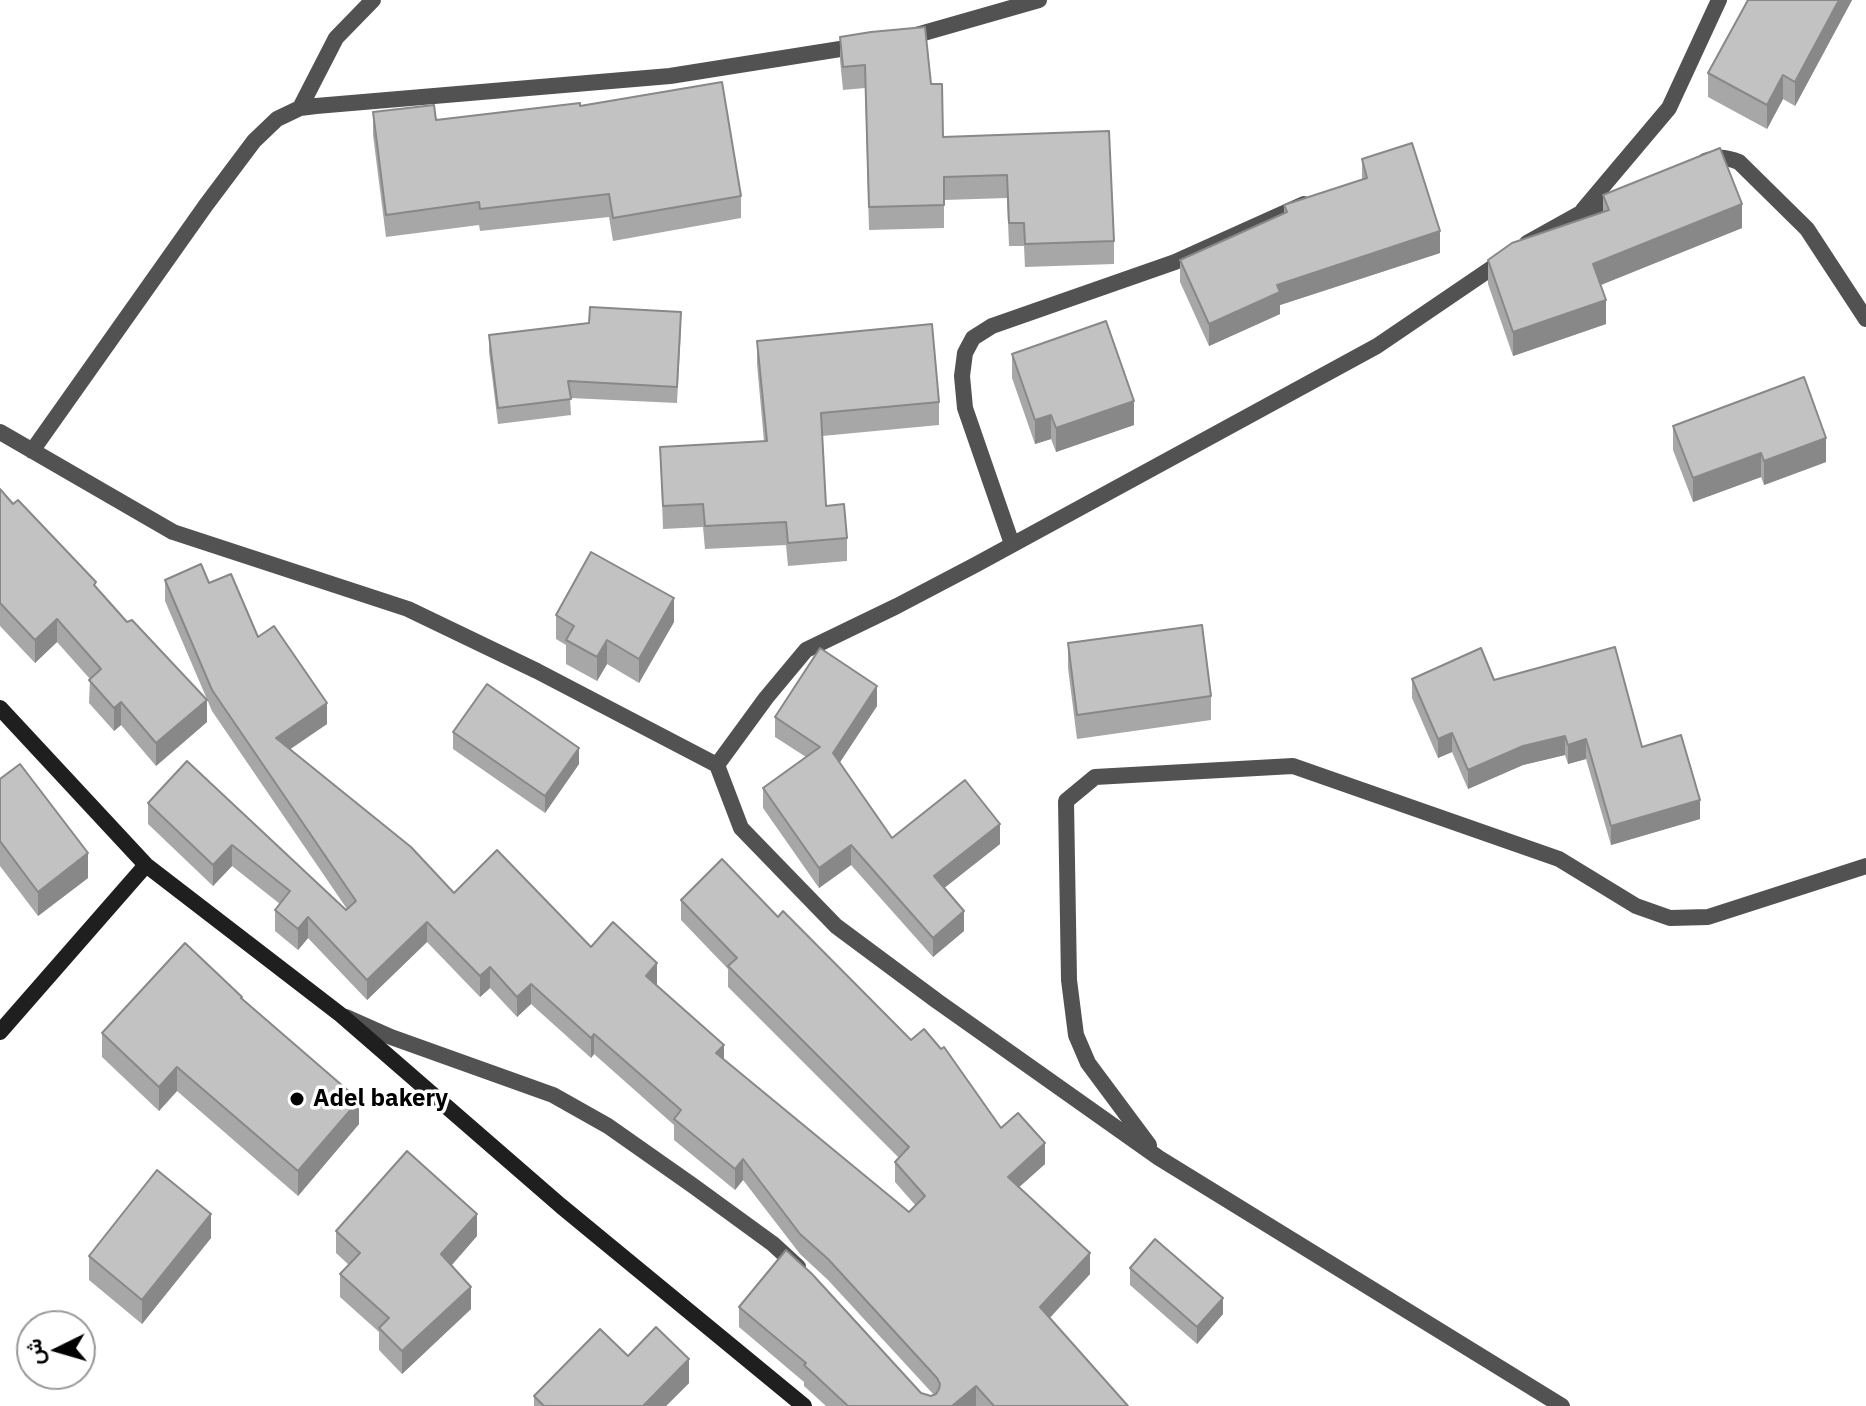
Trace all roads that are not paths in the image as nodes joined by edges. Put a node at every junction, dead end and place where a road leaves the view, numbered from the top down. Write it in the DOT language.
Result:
graph roads {
  1 [pos="373,0"];
  2 [pos="1039,0"];
  3 [pos="1719,0"];
  4 [pos="300,108"];
  5 [pos="1685,169"];
  6 [pos="1632,192"];
  7 [pos="1306,203"];
  8 [pos="1579,214"];
  9 [pos="1866,319"];
  10 [pos="0,432"];
  11 [pos="32,451"];
  12 [pos="1012,544"];
  13 [pos="0,708"];
  14 [pos="717,765"];
  15 [pos="146,865"];
  16 [pos="1866,866"];
  17 [pos="341,1015"];
  18 [pos="0,1032"];
  19 [pos="1159,1158"];
  20 [pos="808,1276"];
  21 [pos="804,1406"];
  22 [pos="1562,1406"];
  1 -- 4 [label="street"];
  2 -- 4 [label="street"];
  3 -- 8 [label="street"];
  4 -- 11 [label="street"];
  5 -- 9 [label="street"];
  6 -- 8 [label="street"];
  7 -- 12 [label="street"];
  8 -- 12 [label="street"];
  10 -- 11 [label="street"];
  11 -- 14 [label="street"];
  12 -- 14 [label="street"];
  13 -- 15 [label="main road"];
  14 -- 19 [label="street"];
  15 -- 17 [label="main road"];
  15 -- 18 [label="main road"];
  16 -- 19 [label="street"];
  17 -- 20 [label="street"];
  17 -- 21 [label="main road"];
  19 -- 22 [label="street"];
}
